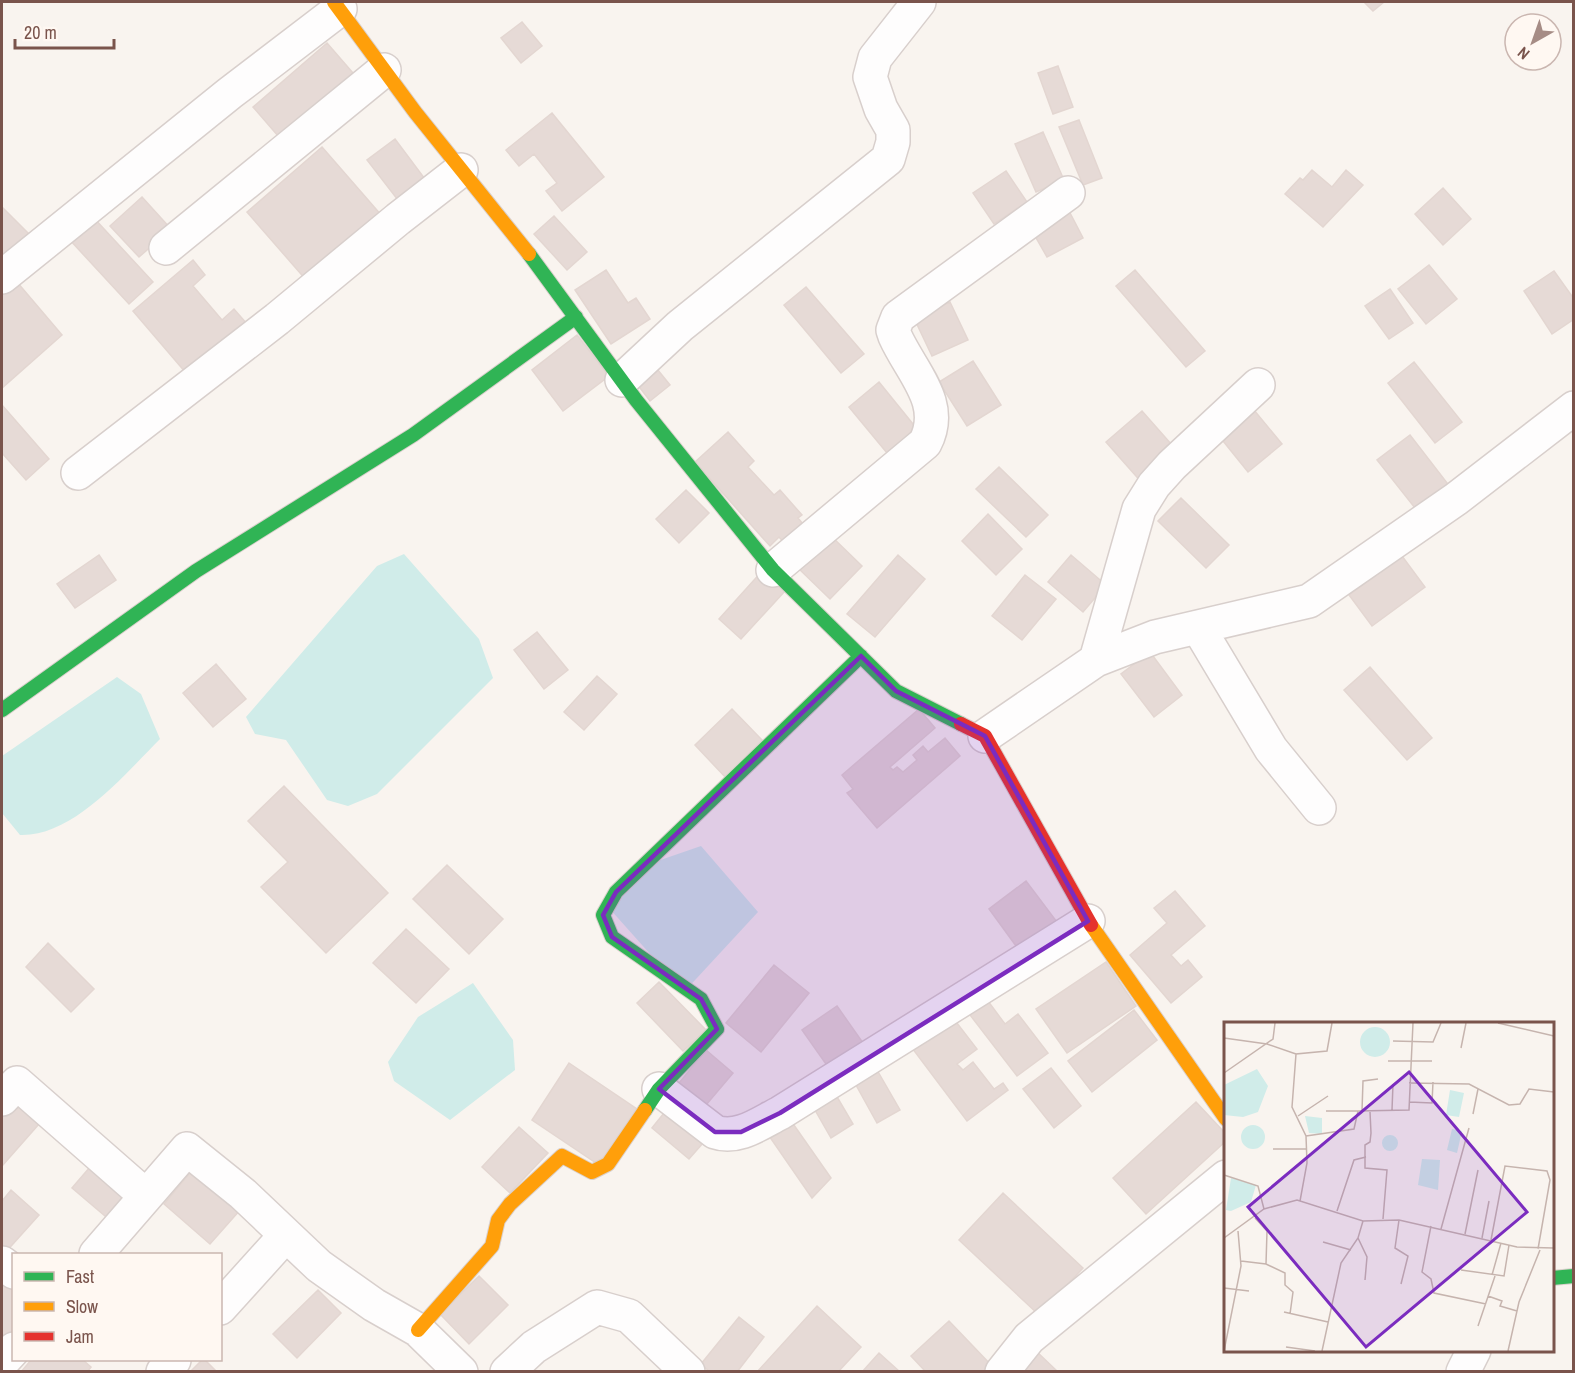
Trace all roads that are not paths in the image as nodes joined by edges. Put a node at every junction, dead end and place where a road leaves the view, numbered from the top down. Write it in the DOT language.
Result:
graph roads {
  1 [pos="919,2"];
  2 [pos="337,5"];
  3 [pos="384,70"];
  4 [pos="462,170"];
  5 [pos="1068,193"];
  6 [pos="166,248"];
  7 [pos="2,277"];
  8 [pos="576,317"];
  9 [pos="622,380"];
  10 [pos="1258,385"];
  11 [pos="1574,408"];
  12 [pos="78,473"];
  13 [pos="773,570"];
  14 [pos="1198,627"];
  15 [pos="861,657"];
  16 [pos="1096,660"];
  17 [pos="2,710"];
  18 [pos="985,736"];
  19 [pos="1319,808"];
  20 [pos="1088,921"];
  21 [pos="659,1089"];
  22 [pos="2,1099"];
  23 [pos="1224,1116"];
  24 [pos="1224,1179"];
  25 [pos="146,1196"];
  26 [pos="286,1235"];
  27 [pos="97,1253"];
  28 [pos="1574,1276"];
  29 [pos="1554,1278"];
  30 [pos="222,1306"];
  31 [pos="418,1330"];
  32 [pos="1473,1352"];
  33 [pos="460,1371"];
  34 [pos="507,1371"];
  35 [pos="688,1371"];
  36 [pos="1002,1371"];
  37 [pos="1463,1371"];
  1 -- 9 [label="street"];
  2 -- 3 [label="street"];
  2 -- 7 [label="street"];
  3 -- 4 [label="street"];
  3 -- 6 [label="street"];
  4 -- 8 [label="street"];
  4 -- 12 [label="street"];
  5 -- 13 [label="street"];
  8 -- 9 [label="street"];
  8 -- 17 [label="street"];
  9 -- 13 [label="street"];
  10 -- 16 [label="street"];
  11 -- 14 [label="street"];
  13 -- 15 [label="street"];
  14 -- 16 [label="street"];
  14 -- 19 [label="street"];
  15 -- 18 [label="street"];
  15 -- 21 [label="street"];
  16 -- 18 [label="street"];
  18 -- 20 [label="street"];
  20 -- 21 [label="street"];
  20 -- 23 [label="street"];
  21 -- 31 [label="street"];
  22 -- 25 [label="street"];
  24 -- 36 [label="street"];
  25 -- 26 [label="street"];
  25 -- 27 [label="street"];
  26 -- 30 [label="street"];
  26 -- 31 [label="street"];
  28 -- 29 [label="street"];
  31 -- 33 [label="street"];
  32 -- 37 [label="street"];
  34 -- 35 [label="street"];
}
